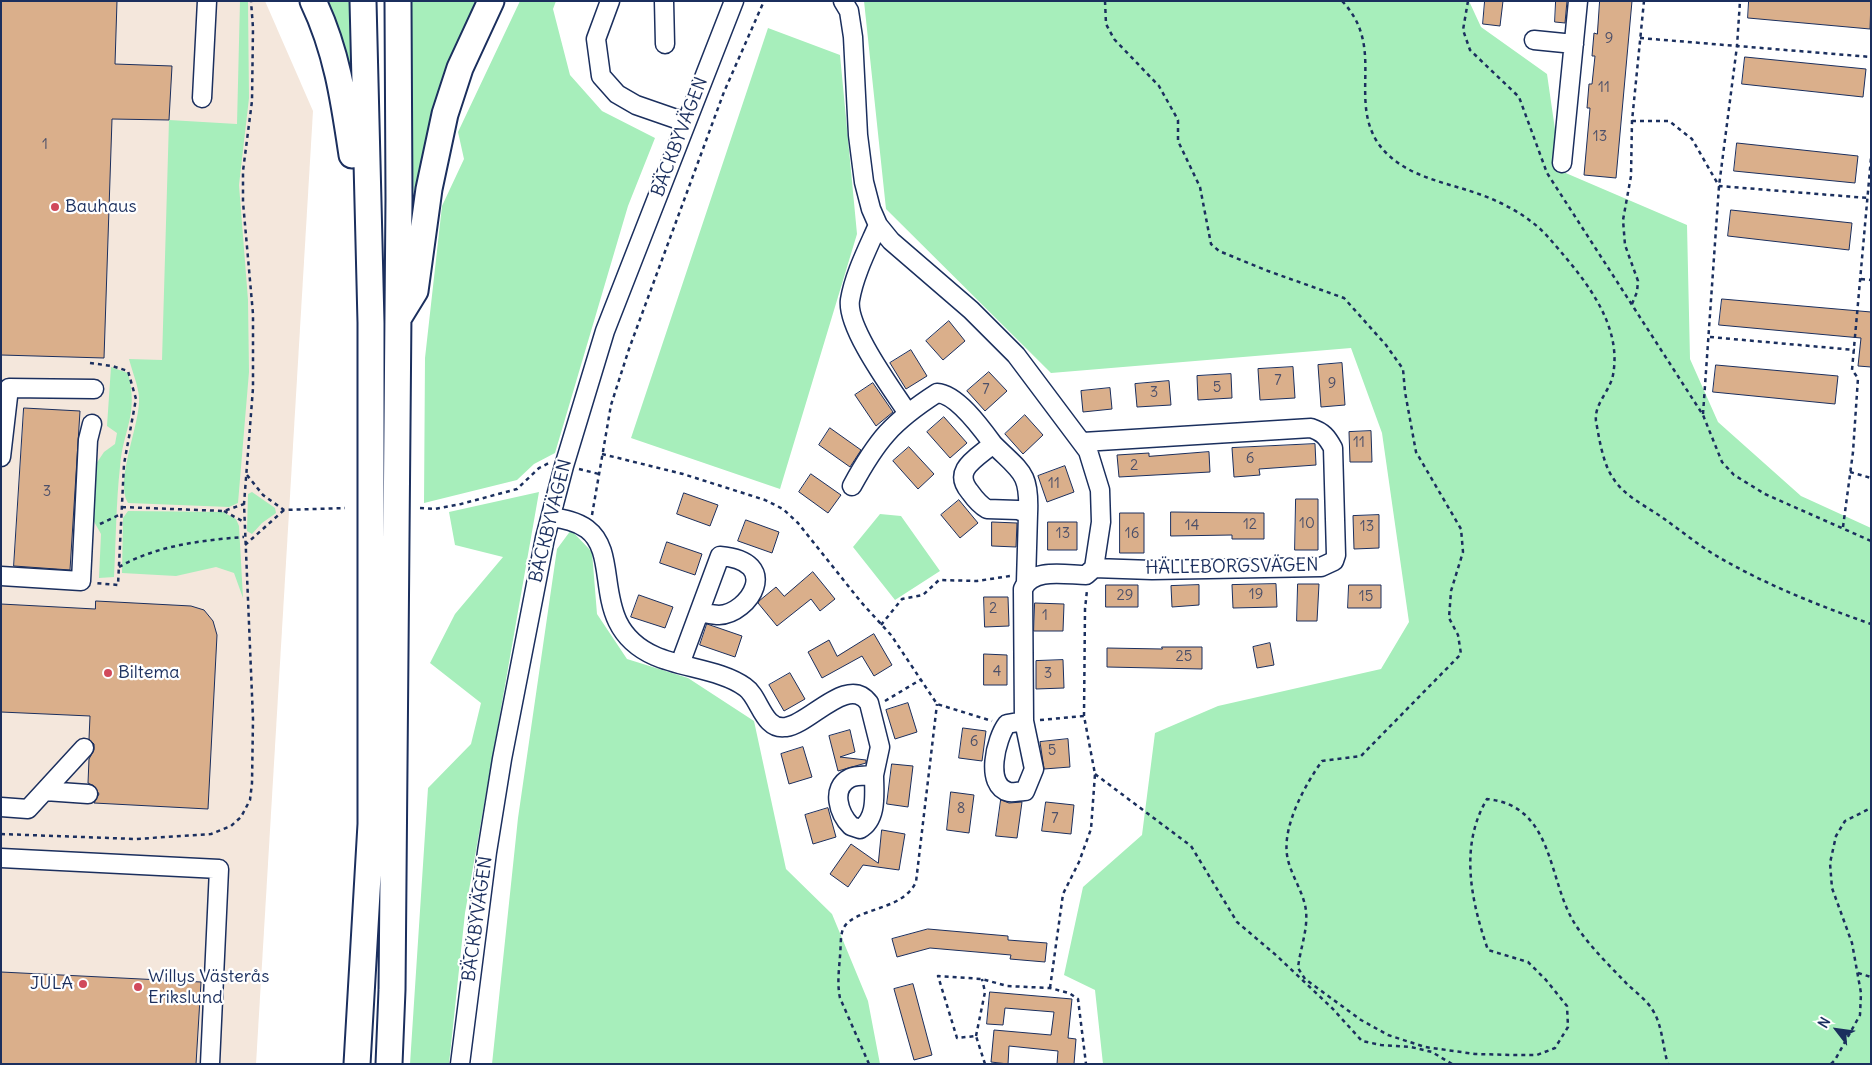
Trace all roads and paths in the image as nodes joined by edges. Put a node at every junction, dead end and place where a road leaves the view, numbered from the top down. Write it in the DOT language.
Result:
graph roads {
  1 [pos="207,1"];
  2 [pos="251,1"];
  3 [pos="313,1"];
  4 [pos="363,1"];
  5 [pos="398,1"];
  6 [pos="492,1"];
  7 [pos="610,1"];
  8 [pos="664,1"];
  9 [pos="734,1"];
  10 [pos="764,1"];
  11 [pos="844,1"];
  12 [pos="1106,1"];
  13 [pos="1342,1"];
  14 [pos="1468,1"];
  15 [pos="1578,1"];
  16 [pos="1644,1"];
  17 [pos="1740,1"];
  18 [pos="1640,38"];
  19 [pos="1534,40"];
  20 [pos="665,44"];
  21 [pos="1574,44"];
  22 [pos="1737,46"];
  23 [pos="1871,57"];
  24 [pos="202,98"];
  25 [pos="1632,120"];
  26 [pos="685,122"];
  27 [pos="1871,158"];
  28 [pos="1562,163"];
  29 [pos="1719,186"];
  30 [pos="1868,198"];
  31 [pos="367,212"];
  32 [pos="878,225"];
  33 [pos="1861,279"];
  34 [pos="1871,280"];
  35 [pos="1632,304"];
  36 [pos="398,320"];
  37 [pos="1710,337"];
  38 [pos="1854,350"];
  39 [pos="90,363"];
  40 [pos="5,388"];
  41 [pos="94,389"];
  42 [pos="907,412"];
  43 [pos="1702,415"];
  44 [pos="92,424"];
  45 [pos="1082,442"];
  46 [pos="993,444"];
  47 [pos="602,454"];
  48 [pos="1,458"];
  49 [pos="564,466"];
  50 [pos="1850,472"];
  51 [pos="246,474"];
  52 [pos="599,474"];
  53 [pos="1871,478"];
  54 [pos="852,486"];
  55 [pos="244,504"];
  56 [pos="121,507"];
  57 [pos="345,508"];
  58 [pos="420,508"];
  59 [pos="284,510"];
  60 [pos="224,511"];
  61 [pos="121,514"];
  62 [pos="1028,514"];
  63 [pos="551,517"];
  64 [pos="244,522"];
  65 [pos="83,526"];
  66 [pos="1843,527"];
  67 [pos="587,529"];
  68 [pos="244,537"];
  69 [pos="1871,541"];
  70 [pos="244,545"];
  71 [pos="118,567"];
  72 [pos="1090,571"];
  73 [pos="1,576"];
  74 [pos="81,581"];
  75 [pos="1026,582"];
  76 [pos="700,612"];
  77 [pos="1871,624"];
  78 [pos="881,625"];
  79 [pos="680,664"];
  80 [pos="920,680"];
  81 [pos="938,704"];
  82 [pos="870,710"];
  83 [pos="1084,716"];
  84 [pos="1015,722"];
  85 [pos="84,748"];
  86 [pos="1094,774"];
  87 [pos="874,775"];
  88 [pos="45,791"];
  89 [pos="88,794"];
  90 [pos="1,807"];
  91 [pos="1871,808"];
  92 [pos="1,834"];
  93 [pos="1,858"];
  94 [pos="1858,972"];
  95 [pos="1871,977"];
  96 [pos="982,979"];
  97 [pos="1050,988"];
  98 [pos="976,1036"];
  99 [pos="210,1064"];
  100 [pos="357,1064"];
  101 [pos="389,1064"];
  102 [pos="460,1064"];
  103 [pos="869,1064"];
  104 [pos="984,1064"];
  105 [pos="1086,1064"];
  106 [pos="1452,1064"];
  107 [pos="1668,1064"];
  108 [pos="1831,1064"];
  1 -- 24 [label="street"];
  2 -- 51 [label="path"];
  3 -- 31 [label="highway"];
  4 -- 31 [label="highway"];
  5 -- 36 [label="highway"];
  6 -- 36 [label="highway"];
  7 -- 26 [label="street"];
  8 -- 20 [label="street"];
  9 -- 26 [label="street, BÄCKBYVÄGEN"];
  10 -- 47 [label="path"];
  11 -- 32 [label="street"];
  12 -- 107 [label="path"];
  13 -- 77 [label="path"];
  14 -- 35 [label="path"];
  15 -- 21 [label="street"];
  16 -- 18 [label="path"];
  17 -- 22 [label="path"];
  18 -- 22 [label="path"];
  18 -- 25 [label="path"];
  19 -- 21 [label="street"];
  21 -- 28 [label="street"];
  22 -- 23 [label="path"];
  22 -- 29 [label="path"];
  25 -- 29 [label="path"];
  25 -- 35 [label="path"];
  26 -- 49 [label="street, BÄCKBYVÄGEN"];
  27 -- 30 [label="path"];
  29 -- 30 [label="path"];
  29 -- 37 [label="path"];
  30 -- 33 [label="path"];
  31 -- 100 [label="highway"];
  32 -- 42 [label="street"];
  32 -- 45 [label="street"];
  33 -- 34 [label="path"];
  33 -- 38 [label="path"];
  35 -- 43 [label="path"];
  36 -- 101 [label="highway"];
  37 -- 38 [label="path"];
  37 -- 43 [label="path"];
  38 -- 50 [label="path"];
  39 -- 56 [label="path"];
  40 -- 41 [label="street"];
  40 -- 48 [label="street"];
  42 -- 46 [label="street"];
  42 -- 54 [label="street"];
  43 -- 66 [label="path"];
  44 -- 65 [label="street"];
  45 -- 72 [label="street"];
  45 -- 72 [label="street, HÄLLEBORGSVÄGEN"];
  46 -- 62 [label="street"];
  46 -- 62 [label="street"];
  47 -- 52 [label="path"];
  47 -- 78 [label="path"];
  49 -- 52 [label="path"];
  49 -- 58 [label="path"];
  49 -- 63 [label="street, BÄCKBYVÄGEN"];
  50 -- 53 [label="path"];
  50 -- 66 [label="path"];
  51 -- 55 [label="path"];
  51 -- 59 [label="path"];
  52 -- 67 [label="path"];
  55 -- 60 [label="path"];
  55 -- 64 [label="path"];
  56 -- 60 [label="path"];
  56 -- 61 [label="path"];
  57 -- 59 [label="path"];
  59 -- 70 [label="path"];
  60 -- 64 [label="path"];
  61 -- 65 [label="path"];
  61 -- 71 [label="path"];
  62 -- 75 [label="street"];
  63 -- 67 [label="street"];
  63 -- 102 [label="street, BÄCKBYVÄGEN"];
  64 -- 68 [label="path"];
  65 -- 74 [label="street"];
  66 -- 69 [label="path"];
  67 -- 79 [label="street"];
  68 -- 70 [label="path"];
  68 -- 71 [label="path"];
  70 -- 92 [label="path"];
  71 -- 74 [label="path"];
  72 -- 75 [label="street"];
  72 -- 83 [label="path"];
  73 -- 74 [label="street"];
  75 -- 78 [label="path"];
  75 -- 84 [label="street"];
  76 -- 79 [label="street"];
  78 -- 80 [label="path"];
  79 -- 82 [label="street"];
  80 -- 81 [label="path"];
  80 -- 82 [label="path"];
  81 -- 84 [label="path"];
  81 -- 103 [label="path"];
  82 -- 87 [label="street"];
  83 -- 84 [label="path"];
  83 -- 86 [label="path"];
  85 -- 88 [label="street"];
  86 -- 97 [label="path"];
  86 -- 106 [label="path"];
  88 -- 89 [label="street"];
  88 -- 90 [label="street"];
  91 -- 94 [label="path"];
  93 -- 99 [label="street"];
  94 -- 95 [label="path"];
  94 -- 108 [label="path"];
  96 -- 97 [label="path"];
  96 -- 98 [label="path"];
  96 -- 98 [label="path"];
  97 -- 105 [label="path"];
  98 -- 104 [label="path"];
}
